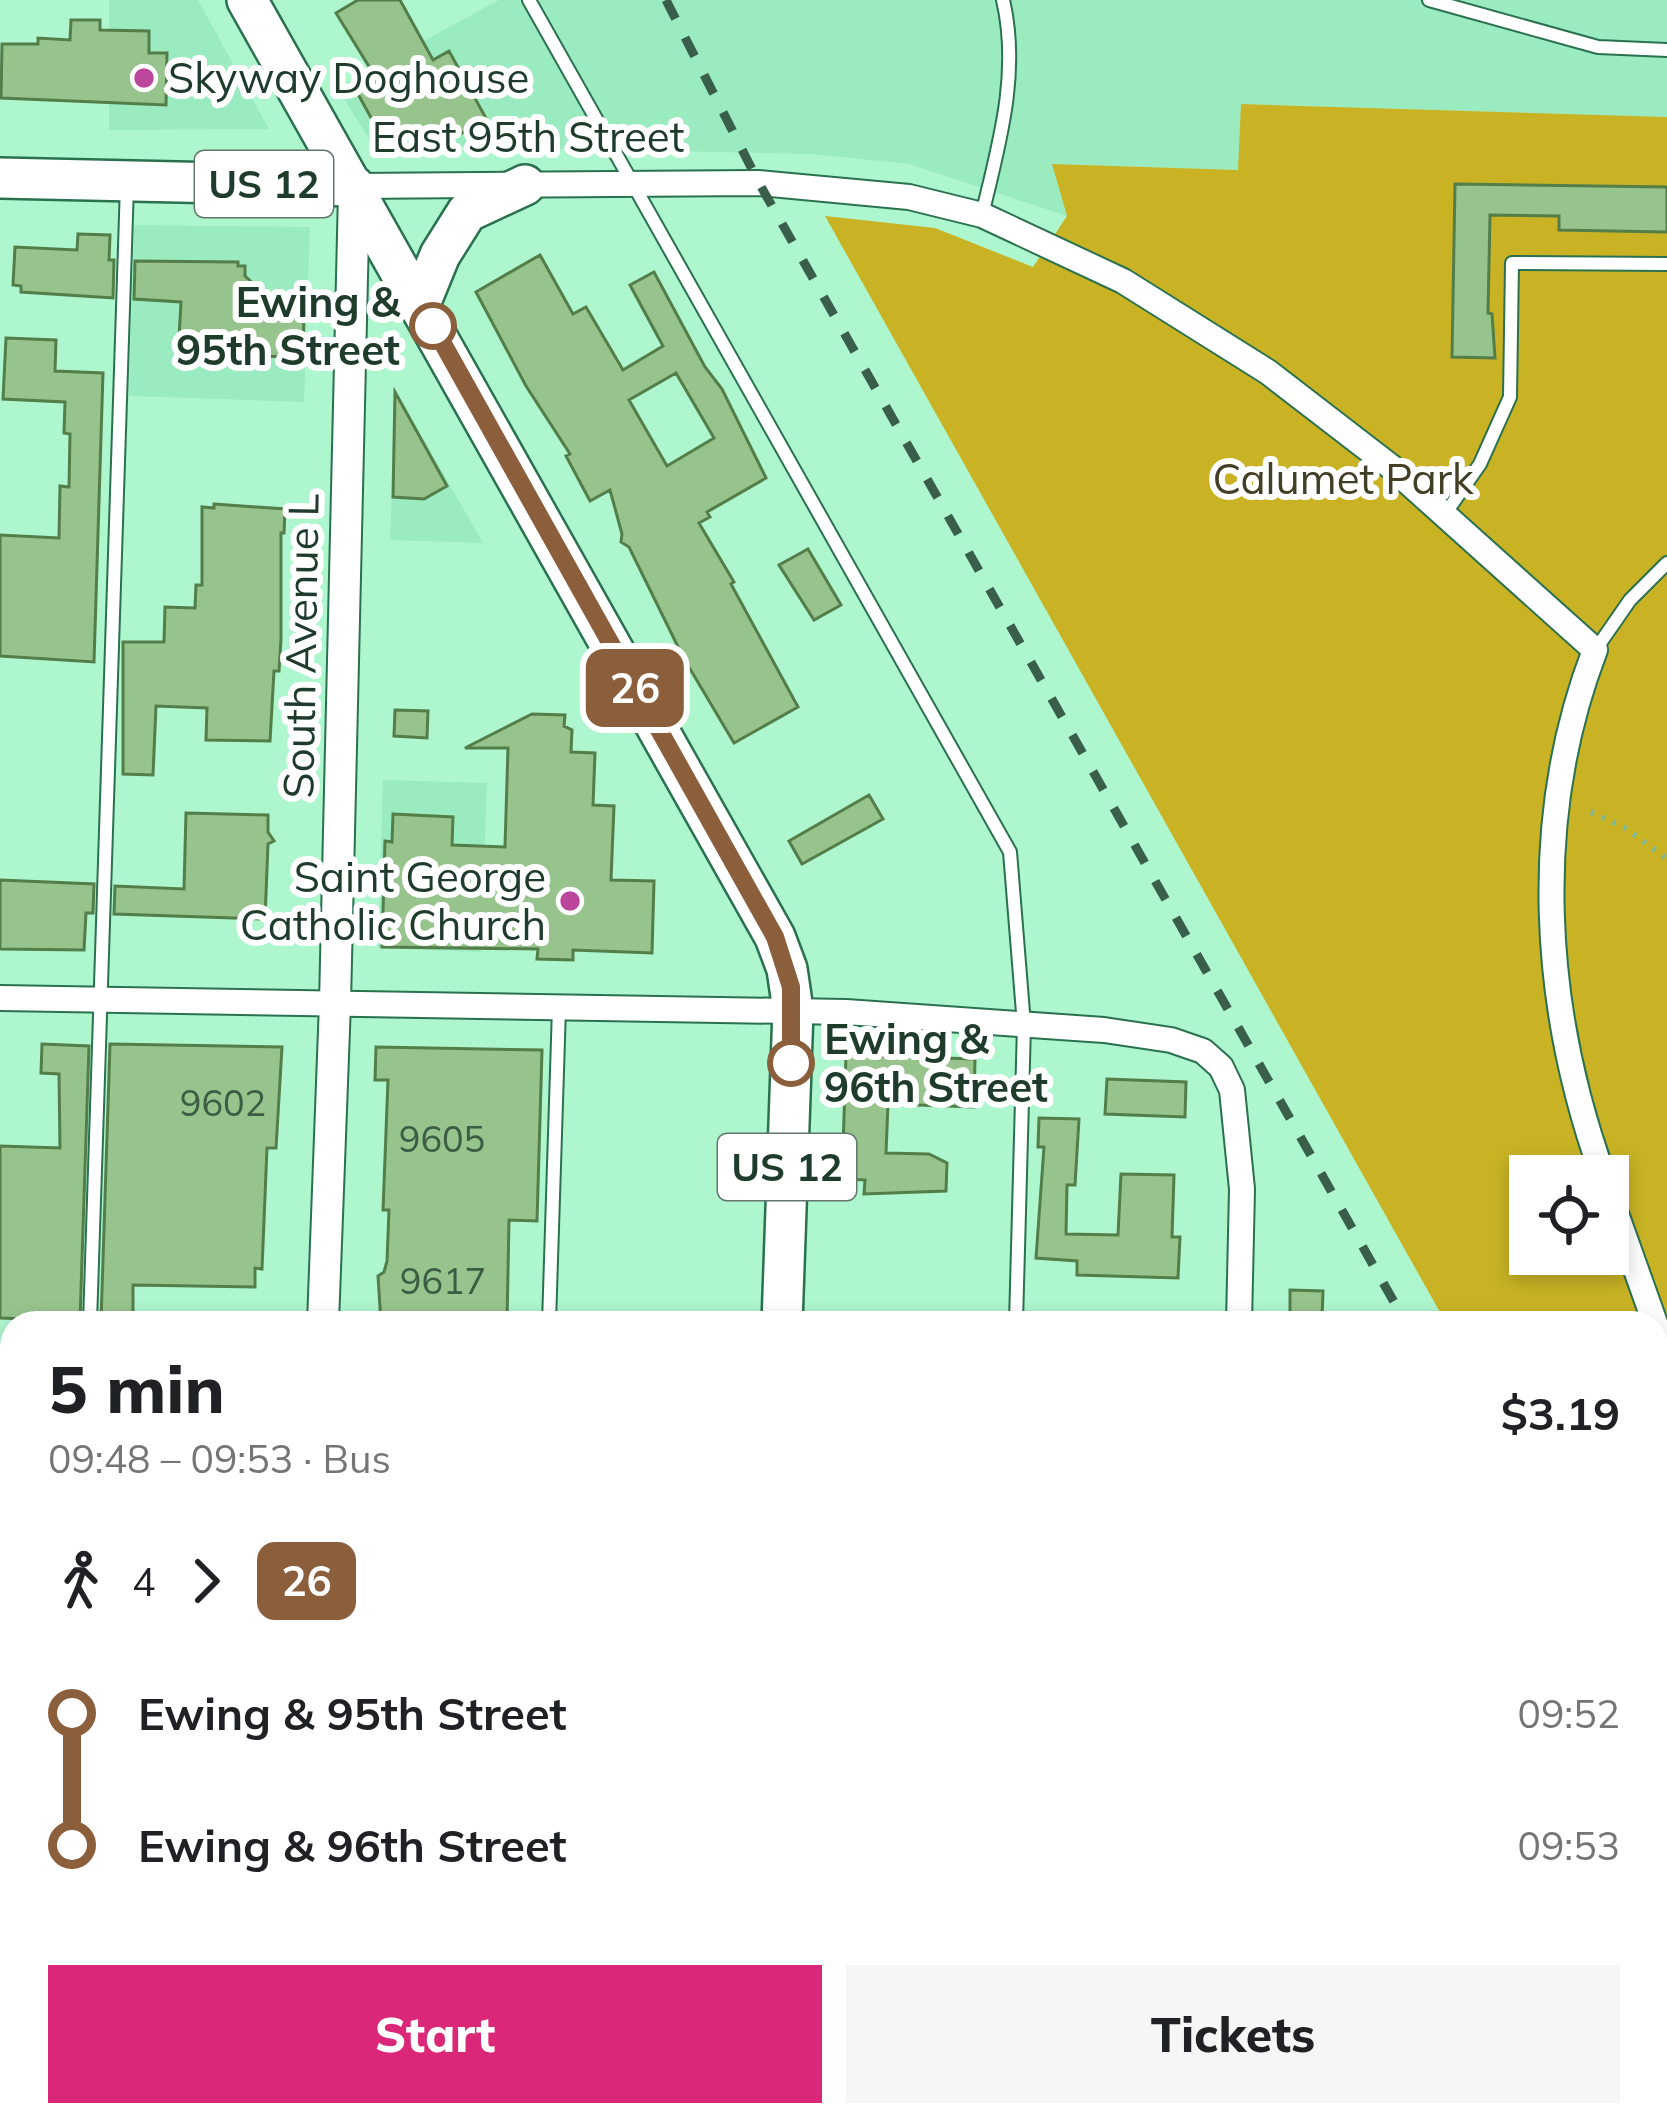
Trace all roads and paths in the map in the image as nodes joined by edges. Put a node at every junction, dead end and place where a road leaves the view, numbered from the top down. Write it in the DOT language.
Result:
graph roads {
  1 [pos="247,0"];
  2 [pos="529,0"];
  3 [pos="1003,0"];
  4 [pos="1430,0"];
  5 [pos="1667,50"];
  6 [pos="0,178"];
  7 [pos="127,181"];
  8 [pos="634,184"];
  9 [pos="525,185"];
  10 [pos="355,186"];
  11 [pos="982,214"];
  12 [pos="1667,264"];
  13 [pos="420,304"];
  14 [pos="1444,515"];
  15 [pos="1667,563"];
  16 [pos="1595,650"];
  17 [pos="1591,812"];
  18 [pos="1667,860"];
  19 [pos="0,998"];
  20 [pos="101,1000"];
  21 [pos="335,1003"];
  22 [pos="559,1007"];
  23 [pos="793,1010"];
  24 [pos="1024,1025"];
  25 [pos="1597,1155"];
  26 [pos="1629,1249"];
  27 [pos="90,1311"];
  28 [pos="323,1311"];
  29 [pos="549,1311"];
  30 [pos="782,1311"];
  31 [pos="1016,1311"];
  32 [pos="1239,1311"];
  33 [pos="1651,1311"];
  1 -- 10 [label="main road"];
  2 -- 8 [label="lane"];
  3 -- 11 [label="lane"];
  4 -- 5 [label="lane"];
  6 -- 7 [label="main road, East 95th Street / US 12"];
  7 -- 10 [label="main road, East 95th Street / US 12"];
  7 -- 20 [label="lane"];
  8 -- 9 [label="street, East 95th Street"];
  8 -- 11 [label="street, East 95th Street"];
  8 -- 24 [label="lane"];
  9 -- 10 [label="street, East 95th Street"];
  9 -- 13 [label="main road"];
  10 -- 13 [label="main road, US 12"];
  10 -- 21 [label="street, South Avenue L"];
  11 -- 14 [label="street, East 95th Street"];
  12 -- 14 [label="lane"];
  13 -- 23 [label="main road, US 12"];
  14 -- 16 [label="street, East 95th Street"];
  15 -- 16 [label="lane"];
  16 -- 25 [label="street"];
  17 -- 18 [label="path"];
  19 -- 20 [label="street"];
  20 -- 21 [label="street"];
  20 -- 27 [label="lane"];
  21 -- 22 [label="street"];
  21 -- 28 [label="street, South Avenue L"];
  22 -- 23 [label="street"];
  22 -- 29 [label="lane"];
  23 -- 24 [label="street"];
  23 -- 30 [label="main road, US 12"];
  24 -- 31 [label="lane"];
  24 -- 32 [label="street"];
  26 -- 33 [label="street"];
}
